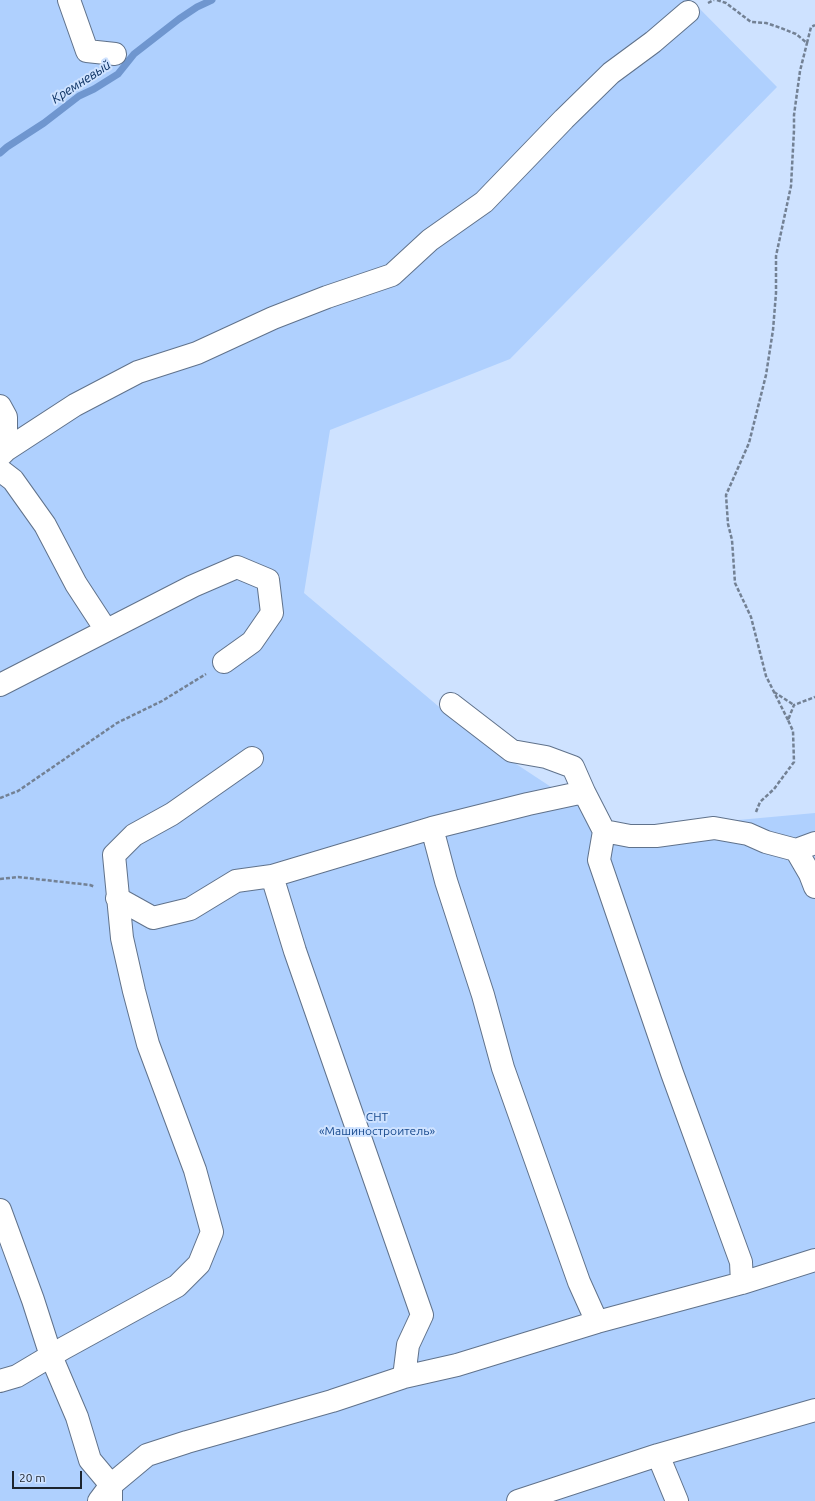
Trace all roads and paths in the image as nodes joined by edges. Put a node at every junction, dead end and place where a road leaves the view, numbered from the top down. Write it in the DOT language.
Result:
graph roads {
  1 [pos="69,0"];
  2 [pos="717,0"];
  3 [pos="688,12"];
  4 [pos="815,25"];
  5 [pos="807,43"];
  6 [pos="115,54"];
  7 [pos="0,406"];
  8 [pos="2,459"];
  9 [pos="106,630"];
  10 [pos="224,662"];
  11 [pos="0,685"];
  12 [pos="774,692"];
  13 [pos="815,697"];
  14 [pos="451,704"];
  15 [pos="794,705"];
  16 [pos="788,720"];
  17 [pos="252,758"];
  18 [pos="584,792"];
  19 [pos="0,798"];
  20 [pos="432,828"];
  21 [pos="604,831"];
  22 [pos="748,834"];
  23 [pos="806,847"];
  24 [pos="272,876"];
  25 [pos="0,879"];
  26 [pos="815,887"];
  27 [pos="117,898"];
  28 [pos="0,1210"];
  29 [pos="815,1260"];
  30 [pos="742,1282"];
  31 [pos="597,1322"];
  32 [pos="51,1356"];
  33 [pos="404,1377"];
  34 [pos="0,1381"];
  35 [pos="815,1410"];
  36 [pos="658,1456"];
  37 [pos="107,1496"];
  38 [pos="518,1501"];
  39 [pos="677,1501"];
  1 -- 6 [label="lane"];
  2 -- 5 [label="path"];
  3 -- 8 [label="lane"];
  4 -- 5 [label="path"];
  5 -- 12 [label="path"];
  7 -- 8 [label="lane"];
  8 -- 9 [label="lane"];
  9 -- 10 [label="lane"];
  9 -- 11 [label="lane"];
  10 -- 19 [label="path"];
  12 -- 15 [label="path"];
  12 -- 16 [label="path"];
  13 -- 15 [label="path"];
  14 -- 18 [label="lane"];
  15 -- 16 [label="path"];
  16 -- 22 [label="path"];
  17 -- 27 [label="lane"];
  18 -- 20 [label="lane"];
  18 -- 21 [label="lane"];
  20 -- 24 [label="lane"];
  20 -- 31 [label="lane"];
  21 -- 22 [label="lane"];
  21 -- 30 [label="lane"];
  22 -- 23 [label="lane"];
  23 -- 26 [label="lane"];
  24 -- 27 [label="lane"];
  24 -- 33 [label="lane"];
  25 -- 27 [label="path"];
  27 -- 32 [label="lane"];
  28 -- 32 [label="lane"];
  29 -- 30 [label="lane"];
  30 -- 31 [label="lane"];
  31 -- 33 [label="lane"];
  32 -- 34 [label="lane"];
  32 -- 37 [label="lane"];
  33 -- 37 [label="lane"];
  35 -- 36 [label="lane"];
  36 -- 38 [label="lane"];
  36 -- 39 [label="lane"];
}
